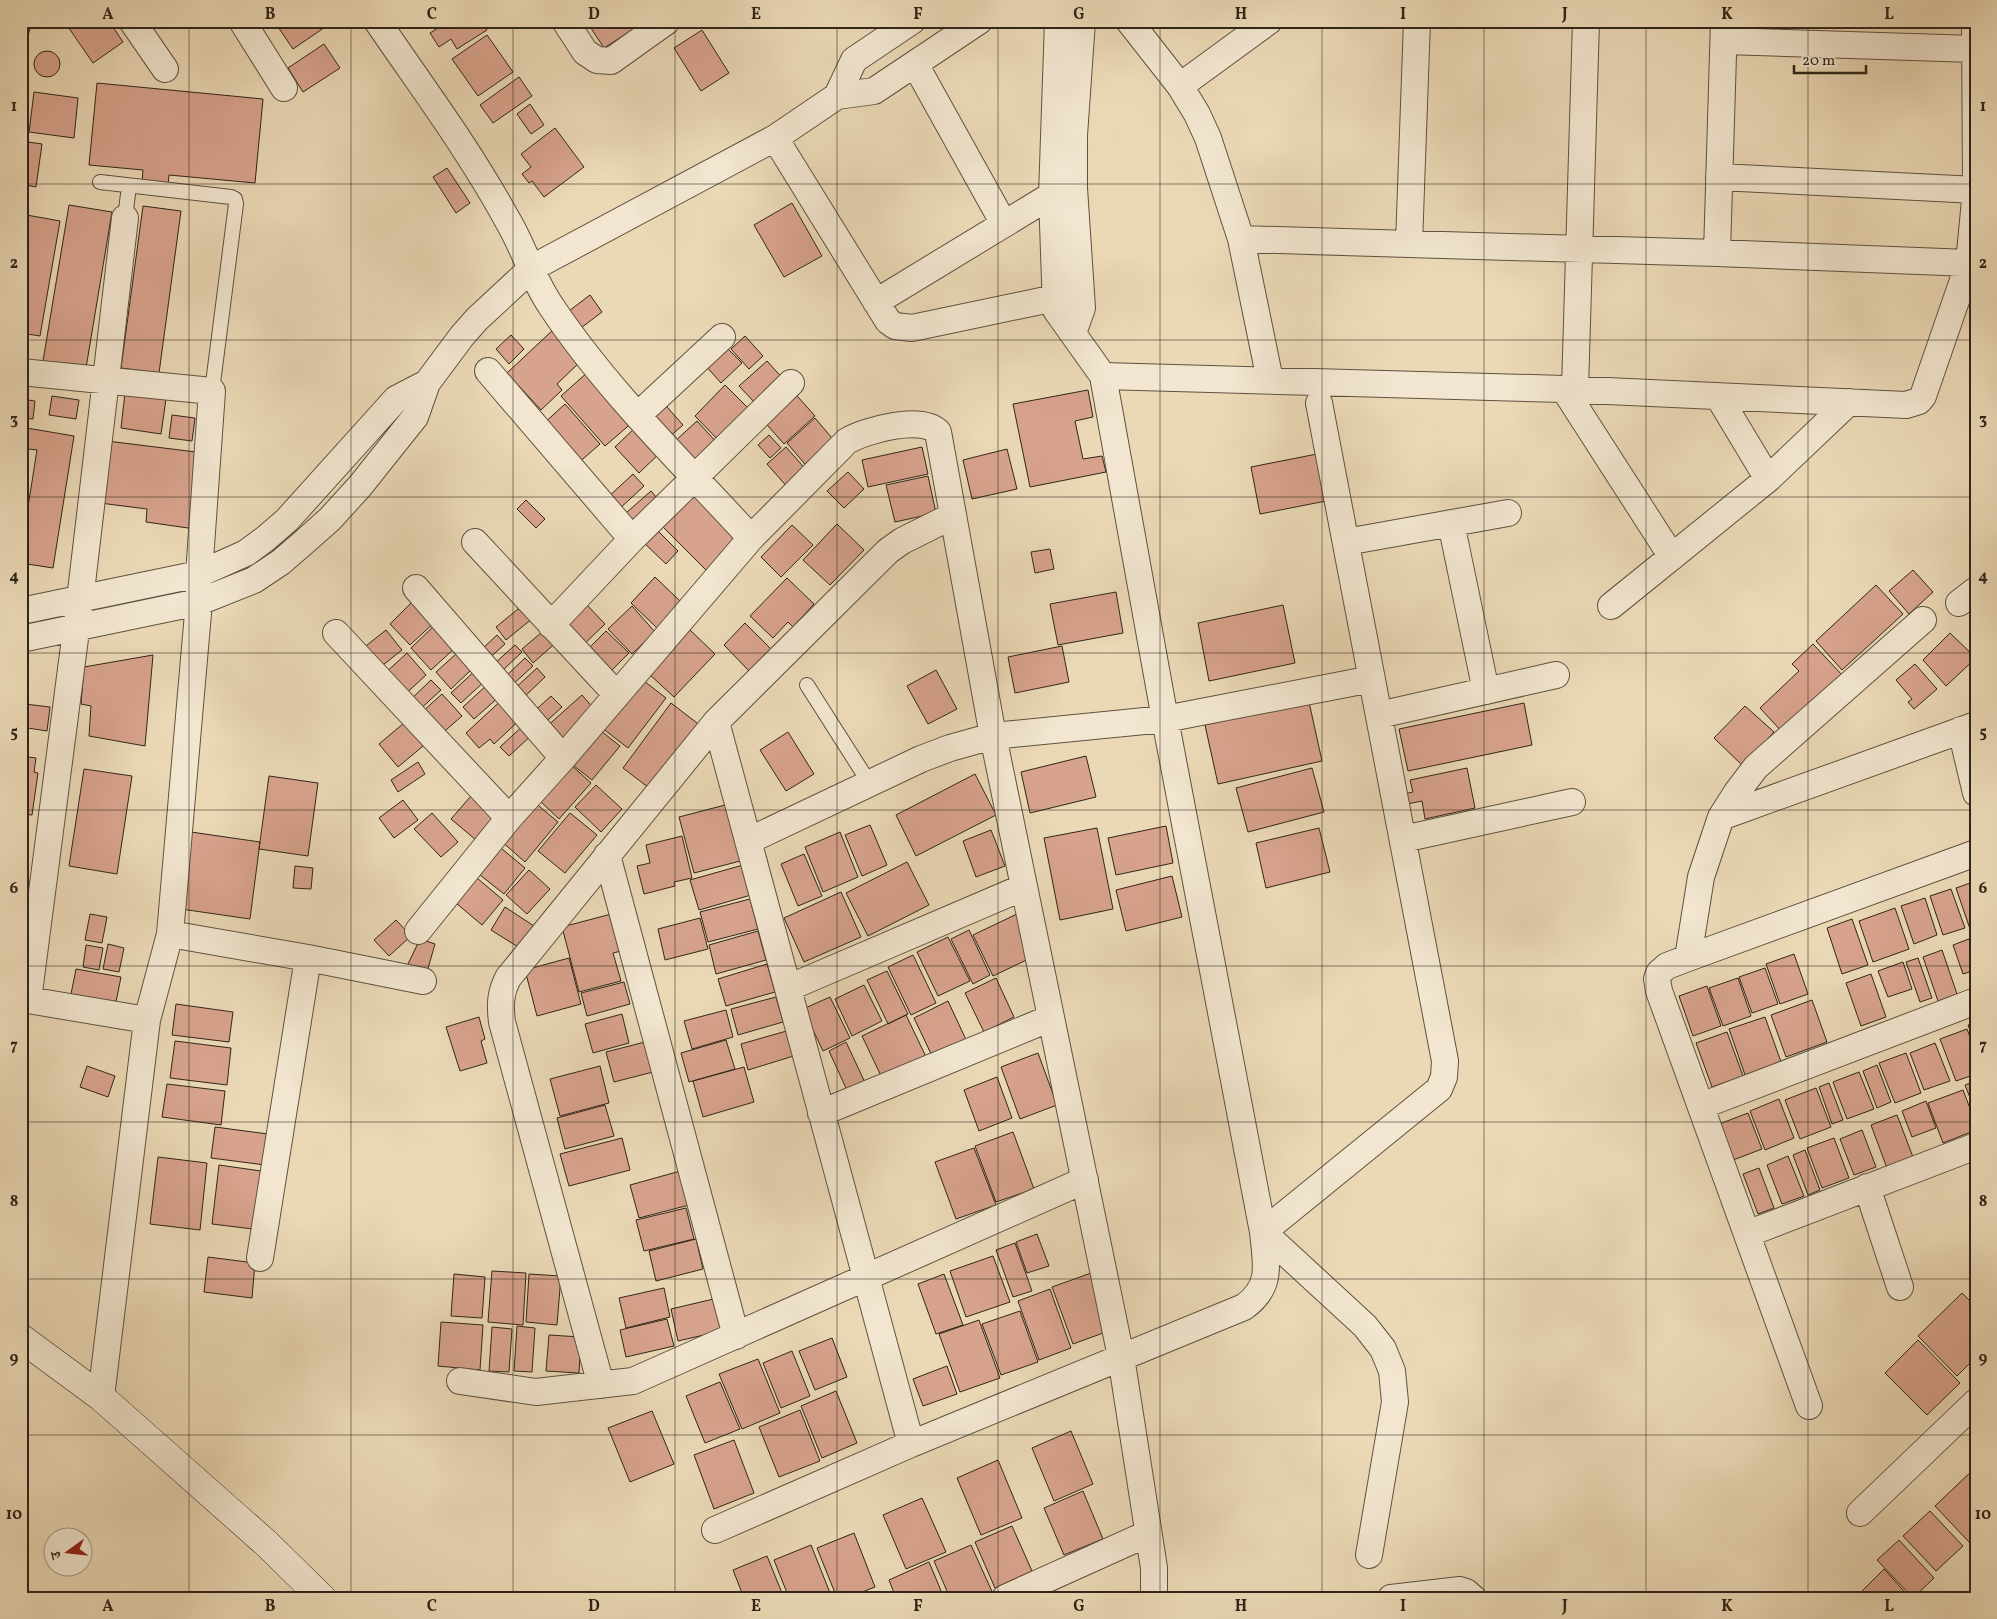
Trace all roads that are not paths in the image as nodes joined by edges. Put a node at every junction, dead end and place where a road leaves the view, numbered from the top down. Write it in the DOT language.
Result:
graph roads {
  1 [pos="132,21"];
  2 [pos="242,21"];
  3 [pos="377,21"];
  4 [pos="564,21"];
  5 [pos="667,21"];
  6 [pos="912,21"];
  7 [pos="979,21"];
  8 [pos="1058,21"];
  9 [pos="1082,21"];
  10 [pos="1129,21"];
  11 [pos="1269,21"];
  12 [pos="1417,21"];
  13 [pos="1586,21"];
  14 [pos="1975,21"];
  15 [pos="1724,31"];
  16 [pos="1975,49"];
  17 [pos="915,64"];
  18 [pos="165,69"];
  19 [pos="1180,86"];
  20 [pos="284,88"];
  21 [pos="836,96"];
  22 [pos="775,138"];
  23 [pos="1719,178"];
  24 [pos="100,182"];
  25 [pos="129,186"];
  26 [pos="1976,189"];
  27 [pos="1052,195"];
  28 [pos="126,218"];
  29 [pos="1004,224"];
  30 [pos="1241,239"];
  31 [pos="1409,244"];
  32 [pos="1580,250"];
  33 [pos="1717,253"];
  34 [pos="1969,263"];
  35 [pos="532,268"];
  36 [pos="1055,298"];
  37 [pos="876,302"];
  38 [pos="1072,333"];
  39 [pos="722,337"];
  40 [pos="488,371"];
  41 [pos="21,372"];
  42 [pos="1103,376"];
  43 [pos="105,380"];
  44 [pos="1270,380"];
  45 [pos="427,383"];
  46 [pos="790,383"];
  47 [pos="1569,389"];
  48 [pos="212,391"];
  49 [pos="1718,396"];
  50 [pos="1849,402"];
  51 [pos="1319,403"];
  52 [pos="638,414"];
  53 [pos="695,477"];
  54 [pos="1768,480"];
  55 [pos="1508,513"];
  56 [pos="952,516"];
  57 [pos="1451,523"];
  58 [pos="751,538"];
  59 [pos="632,539"];
  60 [pos="475,542"];
  61 [pos="1346,542"];
  62 [pos="1672,556"];
  63 [pos="199,574"];
  64 [pos="416,588"];
  65 [pos="80,600"];
  66 [pos="199,602"];
  67 [pos="1611,606"];
  68 [pos="21,611"];
  69 [pos="1923,620"];
  70 [pos="551,625"];
  71 [pos="76,629"];
  72 [pos="336,633"];
  73 [pos="21,639"];
  74 [pos="1556,675"];
  75 [pos="1372,679"];
  76 [pos="807,685"];
  77 [pos="1486,691"];
  78 [pos="616,694"];
  79 [pos="1378,715"];
  80 [pos="1165,719"];
  81 [pos="716,722"];
  82 [pos="1968,727"];
  83 [pos="993,736"];
  84 [pos="563,758"];
  85 [pos="870,784"];
  86 [pos="1976,793"];
  87 [pos="1572,802"];
  88 [pos="1721,817"];
  89 [pos="509,818"];
  90 [pos="1403,839"];
  91 [pos="748,841"];
  92 [pos="1976,853"];
  93 [pos="607,855"];
  94 [pos="1024,887"];
  95 [pos="418,931"];
  96 [pos="170,934"];
  97 [pos="308,958"];
  98 [pos="1688,958"];
  99 [pos="422,981"];
  100 [pos="788,988"];
  101 [pos="1976,1000"];
  102 [pos="1051,1018"];
  103 [pos="147,1020"];
  104 [pos="1701,1106"];
  105 [pos="821,1113"];
  106 [pos="1976,1146"];
  107 [pos="1085,1180"];
  108 [pos="1867,1188"];
  109 [pos="1263,1232"];
  110 [pos="1747,1234"];
  111 [pos="260,1258"];
  112 [pos="866,1279"];
  113 [pos="1900,1288"];
  114 [pos="736,1336"];
  115 [pos="21,1338"];
  116 [pos="1121,1357"];
  117 [pos="460,1381"];
  118 [pos="601,1385"];
  119 [pos="101,1397"];
  120 [pos="1976,1402"];
  121 [pos="1809,1406"];
  122 [pos="911,1444"];
  123 [pos="1860,1513"];
  124 [pos="716,1530"];
  125 [pos="1148,1534"];
  126 [pos="1369,1555"];
  127 [pos="322,1598"];
  128 [pos="1005,1598"];
  129 [pos="1154,1598"];
  130 [pos="1391,1598"];
  131 [pos="1473,1598"];
  1 -- 18 [label="street"];
  2 -- 20 [label="street"];
  3 -- 35 [label="street"];
  4 -- 5 [label="street"];
  6 -- 21 [label="street"];
  7 -- 17 [label="street"];
  8 -- 27 [label="street"];
  9 -- 38 [label="street"];
  10 -- 19 [label="street"];
  11 -- 19 [label="street"];
  12 -- 31 [label="street"];
  13 -- 32 [label="street"];
  14 -- 16 [label="street"];
  15 -- 16 [label="street"];
  15 -- 23 [label="street"];
  16 -- 26 [label="street"];
  17 -- 21 [label="street"];
  17 -- 29 [label="street"];
  19 -- 30 [label="street"];
  21 -- 22 [label="street"];
  22 -- 35 [label="street"];
  22 -- 37 [label="street"];
  23 -- 26 [label="street"];
  23 -- 33 [label="street"];
  24 -- 25 [label="lane"];
  25 -- 28 [label="lane"];
  25 -- 48 [label="lane"];
  26 -- 34 [label="street"];
  27 -- 29 [label="street"];
  27 -- 36 [label="street"];
  28 -- 43 [label="street"];
  29 -- 37 [label="street"];
  30 -- 31 [label="street"];
  30 -- 44 [label="street"];
  31 -- 32 [label="street"];
  32 -- 33 [label="street"];
  32 -- 47 [label="street"];
  33 -- 34 [label="street"];
  34 -- 50 [label="street"];
  35 -- 45 [label="street"];
  35 -- 52 [label="street"];
  36 -- 37 [label="street"];
  36 -- 38 [label="street"];
  38 -- 42 [label="street"];
  39 -- 52 [label="street"];
  40 -- 59 [label="street"];
  41 -- 43 [label="street"];
  42 -- 44 [label="street"];
  42 -- 80 [label="street"];
  43 -- 48 [label="street"];
  43 -- 65 [label="street"];
  44 -- 47 [label="street"];
  45 -- 63 [label="street"];
  45 -- 66 [label="street"];
  46 -- 53 [label="street"];
  47 -- 49 [label="street"];
  47 -- 62 [label="street"];
  48 -- 63 [label="street"];
  49 -- 50 [label="street"];
  49 -- 54 [label="street"];
  50 -- 54 [label="street"];
  51 -- 61 [label="street"];
  52 -- 53 [label="street"];
  53 -- 58 [label="street"];
  53 -- 59 [label="street"];
  54 -- 62 [label="street"];
  55 -- 57 [label="street"];
  56 -- 58 [label="street"];
  56 -- 81 [label="street"];
  56 -- 83 [label="street"];
  57 -- 61 [label="street"];
  57 -- 77 [label="street"];
  58 -- 78 [label="street"];
  59 -- 70 [label="street"];
  60 -- 70 [label="street"];
  61 -- 75 [label="street"];
  62 -- 67 [label="street"];
  63 -- 65 [label="street"];
  63 -- 66 [label="street"];
  64 -- 84 [label="street"];
  65 -- 68 [label="street"];
  65 -- 71 [label="street"];
  66 -- 71 [label="street"];
  66 -- 96 [label="street"];
  69 -- 88 [label="street"];
  70 -- 78 [label="street"];
  71 -- 73 [label="street"];
  71 -- 103 [label="street"];
  72 -- 89 [label="street"];
  74 -- 77 [label="street"];
  75 -- 79 [label="street"];
  75 -- 80 [label="street"];
  76 -- 85 [label="lane"];
  77 -- 79 [label="street"];
  78 -- 84 [label="street"];
  79 -- 90 [label="street"];
  80 -- 83 [label="street"];
  80 -- 109 [label="street"];
  81 -- 91 [label="street"];
  81 -- 93 [label="street"];
  82 -- 86 [label="street"];
  82 -- 88 [label="street"];
  83 -- 85 [label="street"];
  83 -- 94 [label="street"];
  84 -- 89 [label="street"];
  85 -- 91 [label="street"];
  87 -- 90 [label="street"];
  88 -- 98 [label="street"];
  89 -- 95 [label="street"];
  90 -- 109 [label="street"];
  91 -- 100 [label="street"];
  92 -- 98 [label="street"];
  93 -- 114 [label="street"];
  93 -- 118 [label="street"];
  94 -- 100 [label="street"];
  94 -- 102 [label="street"];
  96 -- 97 [label="street"];
  96 -- 103 [label="street"];
  97 -- 99 [label="street"];
  97 -- 111 [label="street"];
  98 -- 104 [label="street"];
  100 -- 105 [label="street"];
  101 -- 104 [label="street"];
  102 -- 105 [label="street"];
  102 -- 107 [label="street"];
  103 -- 119 [label="street"];
  104 -- 110 [label="street"];
  105 -- 112 [label="street"];
  106 -- 108 [label="street"];
  107 -- 112 [label="street"];
  107 -- 116 [label="street"];
  108 -- 110 [label="street"];
  108 -- 113 [label="street"];
  109 -- 116 [label="street"];
  109 -- 126 [label="street"];
  110 -- 121 [label="street"];
  112 -- 114 [label="street"];
  112 -- 122 [label="street"];
  114 -- 118 [label="street"];
  115 -- 119 [label="street"];
  116 -- 122 [label="street"];
  116 -- 125 [label="street"];
  117 -- 118 [label="street"];
  119 -- 127 [label="street"];
  120 -- 123 [label="street"];
  122 -- 124 [label="street"];
  125 -- 128 [label="street"];
  125 -- 129 [label="street"];
  130 -- 131 [label="street"];
}
